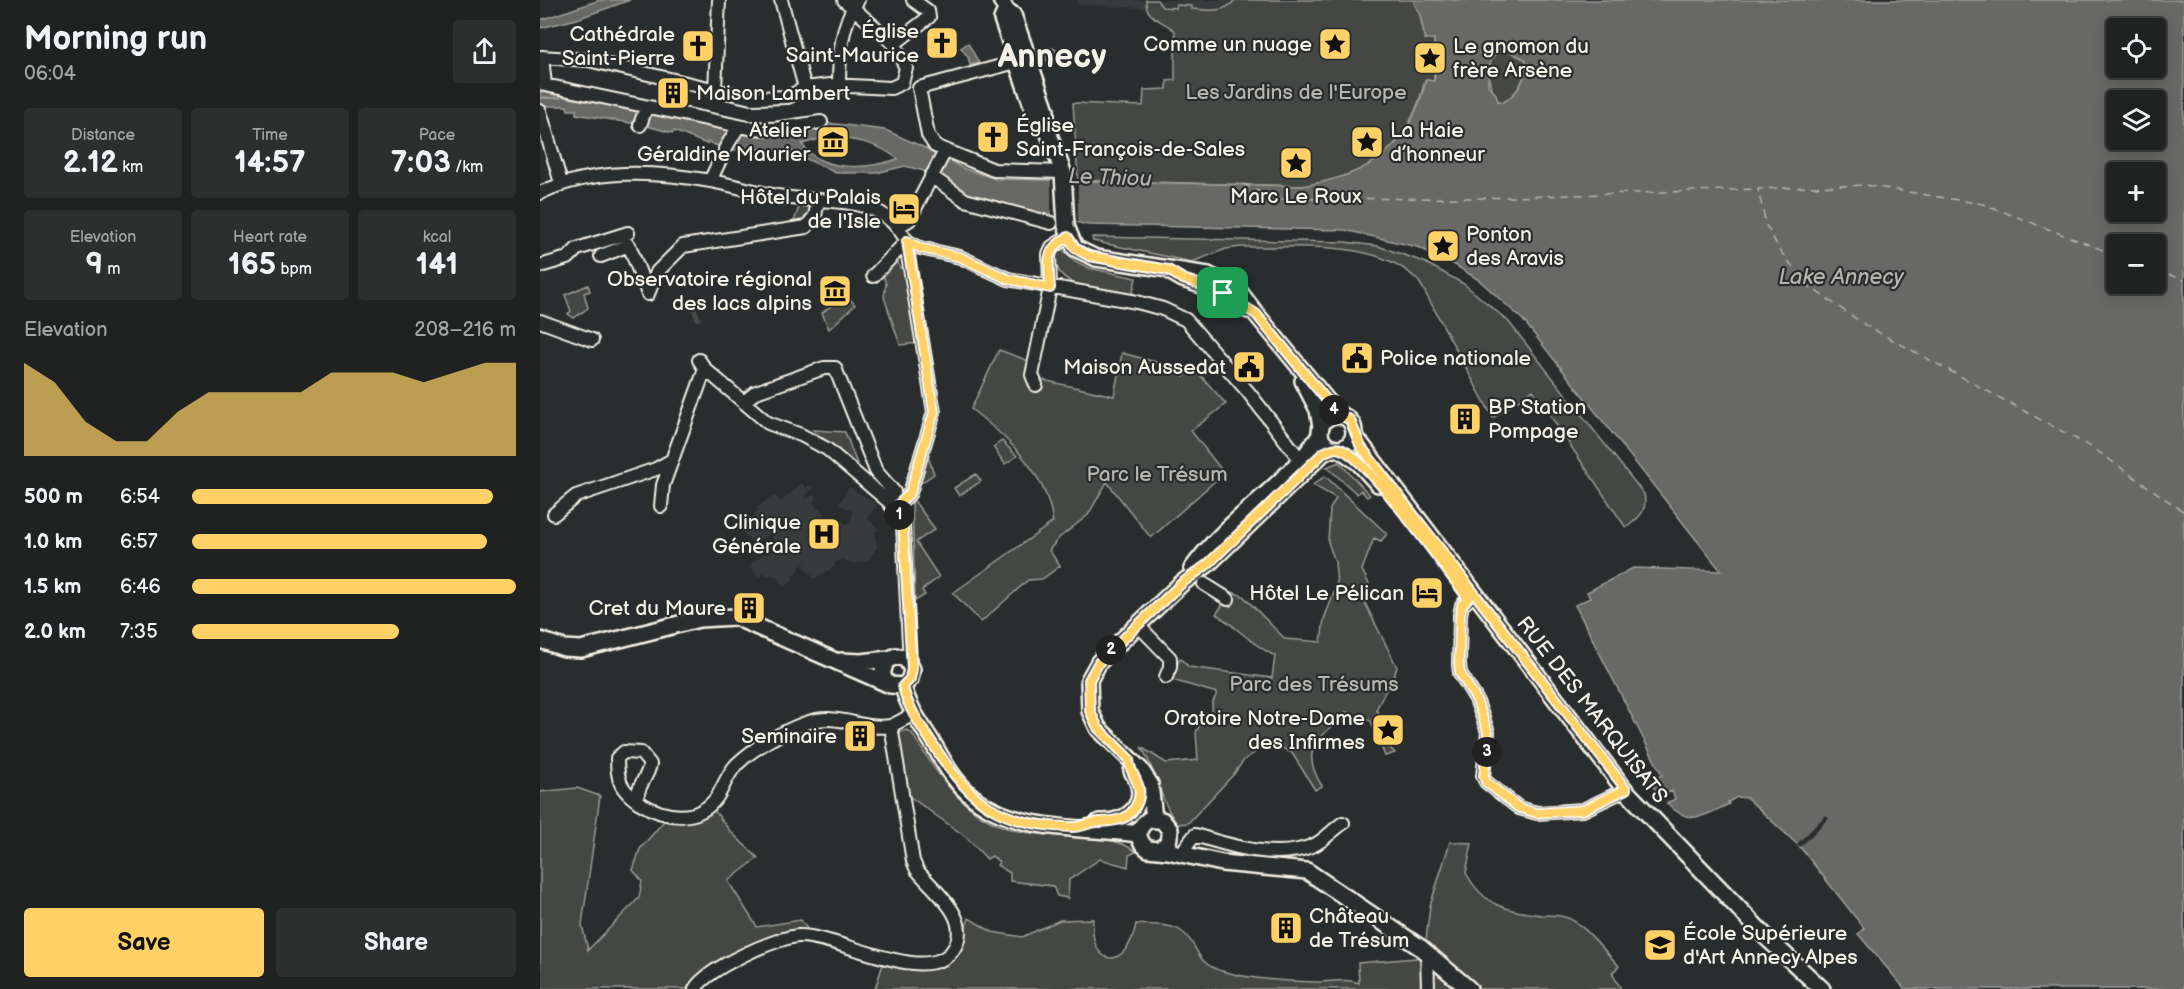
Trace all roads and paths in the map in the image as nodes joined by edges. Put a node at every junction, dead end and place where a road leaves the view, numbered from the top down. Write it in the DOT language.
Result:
graph roads {
  1 [pos="719,0"];
  2 [pos="781,0"];
  3 [pos="913,0"];
  4 [pos="851,3"];
  5 [pos="1003,5"];
  6 [pos="894,44"];
  7 [pos="541,57"];
  8 [pos="1016,62"];
  9 [pos="902,82"];
  10 [pos="839,85"];
  11 [pos="805,88"];
  12 [pos="919,88"];
  13 [pos="716,90"];
  14 [pos="646,108"];
  15 [pos="540,111"];
  16 [pos="821,122"];
  17 [pos="640,125"];
  18 [pos="1046,126"];
  19 [pos="737,129"];
  20 [pos="944,153"];
  21 [pos="931,175"];
  22 [pos="1063,176"];
  23 [pos="710,181"];
  24 [pos="561,183"];
  25 [pos="540,193"];
  26 [pos="824,200"];
  27 [pos="1058,222"];
  28 [pos="903,236"];
  29 [pos="1068,237"];
  30 [pos="621,238"];
  31 [pos="601,256"];
  32 [pos="540,266"];
  33 [pos="873,276"];
  34 [pos="1050,288"];
  35 [pos="540,321"];
  36 [pos="592,340"];
  37 [pos="1290,357"];
  38 [pos="1036,385"];
  39 [pos="744,402"];
  40 [pos="1338,414"];
  41 [pos="1321,431"];
  42 [pos="1354,435"];
  43 [pos="1336,448"];
  44 [pos="672,460"];
  45 [pos="1300,461"];
  46 [pos="1292,483"];
  47 [pos="892,505"];
  48 [pos="661,506"];
  49 [pos="554,514"];
  50 [pos="1182,583"];
  51 [pos="1204,585"];
  52 [pos="1471,597"];
  53 [pos="1228,599"];
  54 [pos="1138,625"];
  55 [pos="909,631"];
  56 [pos="540,640"];
  57 [pos="890,658"];
  58 [pos="830,659"];
  59 [pos="910,664"];
  60 [pos="1166,677"];
  61 [pos="885,682"];
  62 [pos="903,686"];
  63 [pos="914,714"];
  64 [pos="891,726"];
  65 [pos="1129,759"];
  66 [pos="1622,791"];
  67 [pos="638,802"];
  68 [pos="1154,818"];
  69 [pos="1343,823"];
  70 [pos="1073,828"];
  71 [pos="1138,834"];
  72 [pos="1171,834"];
  73 [pos="1160,849"];
  74 [pos="1191,852"];
  75 [pos="1427,953"];
  76 [pos="696,989"];
  77 [pos="1428,989"];
  78 [pos="1468,989"];
  79 [pos="1810,989"];
  80 [pos="1822,989"];
  1 -- 13 [label="street"];
  2 -- 11 [label="street"];
  3 -- 6 [label="street"];
  4 -- 6 [label="street"];
  4 -- 10 [label="street"];
  5 -- 8 [label="main road"];
  5 -- 18 [label="main road"];
  6 -- 9 [label="street"];
  7 -- 13 [label="street"];
  7 -- 16 [label="street"];
  8 -- 12 [label="street"];
  8 -- 18 [label="main road"];
  9 -- 10 [label="street"];
  9 -- 12 [label="street"];
  10 -- 11 [label="street"];
  11 -- 13 [label="street"];
  12 -- 20 [label="street"];
  14 -- 17 [label="street"];
  15 -- 24 [label="street"];
  18 -- 22 [label="main road"];
  19 -- 23 [label="street"];
  20 -- 21 [label="street"];
  20 -- 22 [label="street"];
  21 -- 27 [label="street"];
  21 -- 28 [label="street"];
  22 -- 27 [label="main road"];
  23 -- 24 [label="street"];
  23 -- 26 [label="street"];
  24 -- 25 [label="street"];
  26 -- 28 [label="street"];
  26 -- 31 [label="street"];
  27 -- 29 [label="main road"];
  28 -- 33 [label="street"];
  28 -- 34 [label="street"];
  28 -- 47 [label="street"];
  29 -- 34 [label="street"];
  29 -- 37 [label="main road"];
  30 -- 32 [label="street"];
  34 -- 38 [label="street"];
  34 -- 45 [label="street"];
  35 -- 36 [label="street"];
  37 -- 40 [label="main road"];
  37 -- 41 [label="main road"];
  39 -- 44 [label="street"];
  39 -- 47 [label="street"];
  39 -- 47 [label="street"];
  40 -- 41 [label="main road"];
  40 -- 42 [label="main road"];
  41 -- 43 [label="main road"];
  41 -- 45 [label="main road"];
  42 -- 43 [label="main road"];
  42 -- 52 [label="main road, RUE DES MARQUISATS"];
  43 -- 46 [label="main road"];
  43 -- 52 [label="main road, RUE DES MARQUISATS"];
  44 -- 48 [label="street"];
  44 -- 49 [label="street"];
  45 -- 46 [label="street"];
  45 -- 50 [label="main road"];
  46 -- 50 [label="main road"];
  47 -- 55 [label="street"];
  50 -- 54 [label="main road"];
  51 -- 53 [label="street"];
  52 -- 66 [label="main road, RUE DES MARQUISATS"];
  52 -- 66 [label="street"];
  54 -- 60 [label="street"];
  54 -- 65 [label="main road"];
  55 -- 57 [label="street"];
  55 -- 59 [label="street"];
  56 -- 58 [label="main road"];
  57 -- 58 [label="main road"];
  57 -- 59 [label="main road"];
  57 -- 61 [label="main road"];
  58 -- 61 [label="main road"];
  59 -- 62 [label="main road"];
  61 -- 62 [label="main road"];
  62 -- 63 [label="main road"];
  63 -- 64 [label="street"];
  63 -- 70 [label="main road"];
  64 -- 67 [label="street"];
  64 -- 76 [label="street"];
  65 -- 68 [label="main road"];
  65 -- 70 [label="main road"];
  66 -- 79 [label="main road, RUE DES MARQUISATS"];
  66 -- 80 [label="main road, RUE DES MARQUISATS"];
  68 -- 71 [label="main road"];
  68 -- 72 [label="main road"];
  69 -- 74 [label="street"];
  70 -- 71 [label="main road"];
  71 -- 73 [label="main road"];
  72 -- 73 [label="main road"];
  72 -- 74 [label="main road"];
  73 -- 74 [label="main road"];
  74 -- 75 [label="main road"];
  75 -- 77 [label="street"];
  75 -- 78 [label="main road"];
}
